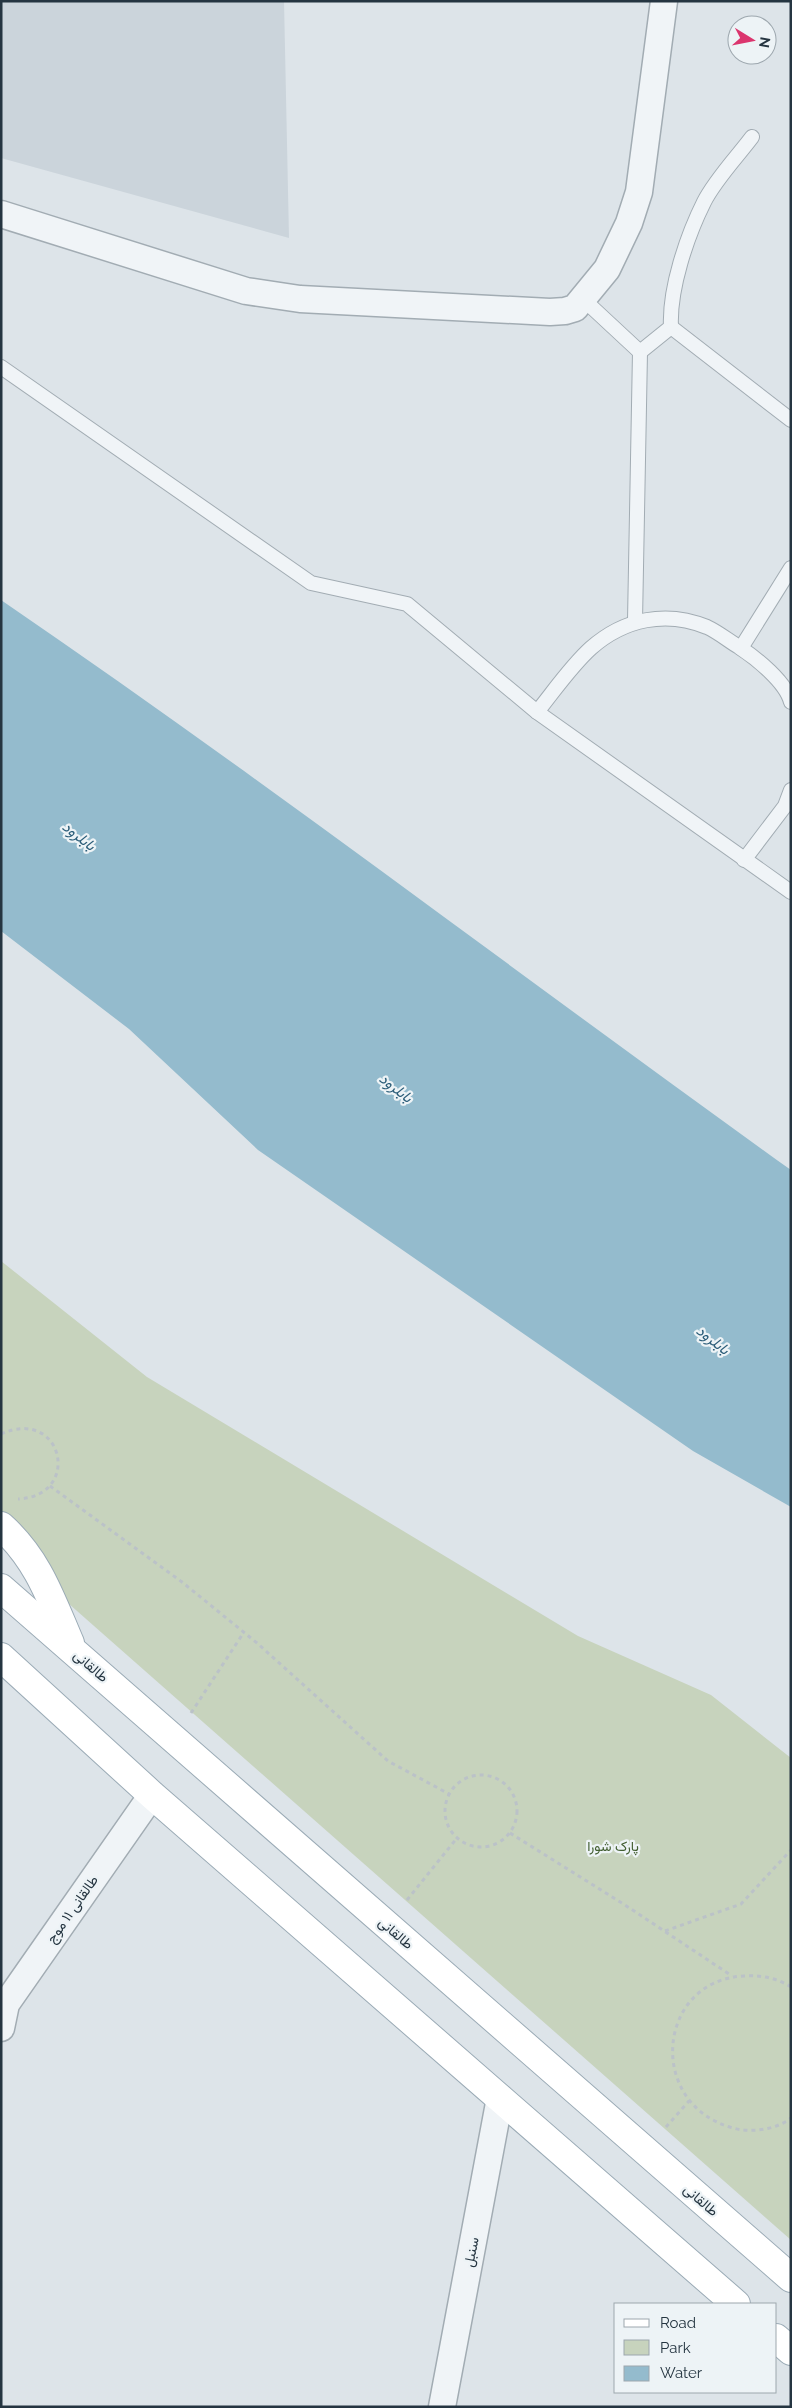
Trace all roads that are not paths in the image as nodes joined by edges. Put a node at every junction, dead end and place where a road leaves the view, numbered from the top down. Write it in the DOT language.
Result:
graph roads {
  1 [pos="664,1"];
  2 [pos="752,137"];
  3 [pos="1,214"];
  4 [pos="583,299"];
  5 [pos="671,327"];
  6 [pos="640,352"];
  7 [pos="1,367"];
  8 [pos="791,420"];
  9 [pos="791,568"];
  10 [pos="635,621"];
  11 [pos="741,648"];
  12 [pos="791,702"];
  13 [pos="537,712"];
  14 [pos="791,790"];
  15 [pos="744,860"];
  16 [pos="791,892"];
  17 [pos="1,1526"];
  18 [pos="1,1588"];
  19 [pos="74,1651"];
  20 [pos="1,1657"];
  21 [pos="152,1795"];
  22 [pos="1,2028"];
  23 [pos="500,2098"];
  24 [pos="791,2278"];
  25 [pos="735,2303"];
  26 [pos="777,2339"];
  27 [pos="791,2352"];
  28 [pos="442,2407"];
  1 -- 4 [label="street"];
  2 -- 5 [label="lane"];
  3 -- 4 [label="street"];
  4 -- 6 [label="lane"];
  5 -- 6 [label="lane"];
  5 -- 8 [label="lane"];
  6 -- 10 [label="lane"];
  7 -- 13 [label="lane"];
  9 -- 11 [label="lane"];
  10 -- 11 [label="lane"];
  10 -- 13 [label="lane"];
  11 -- 12 [label="lane"];
  13 -- 15 [label="lane"];
  14 -- 15 [label="lane"];
  15 -- 16 [label="lane"];
  17 -- 19 [label="main road"];
  18 -- 19 [label="main road, طالقانی"];
  19 -- 24 [label="main road, طالقانی"];
  20 -- 21 [label="main road"];
  21 -- 22 [label="street, طالقانی ۱۱ موج"];
  21 -- 23 [label="main road"];
  23 -- 25 [label="main road"];
  23 -- 28 [label="street, سنبل"];
  26 -- 27 [label="main road"];
}
